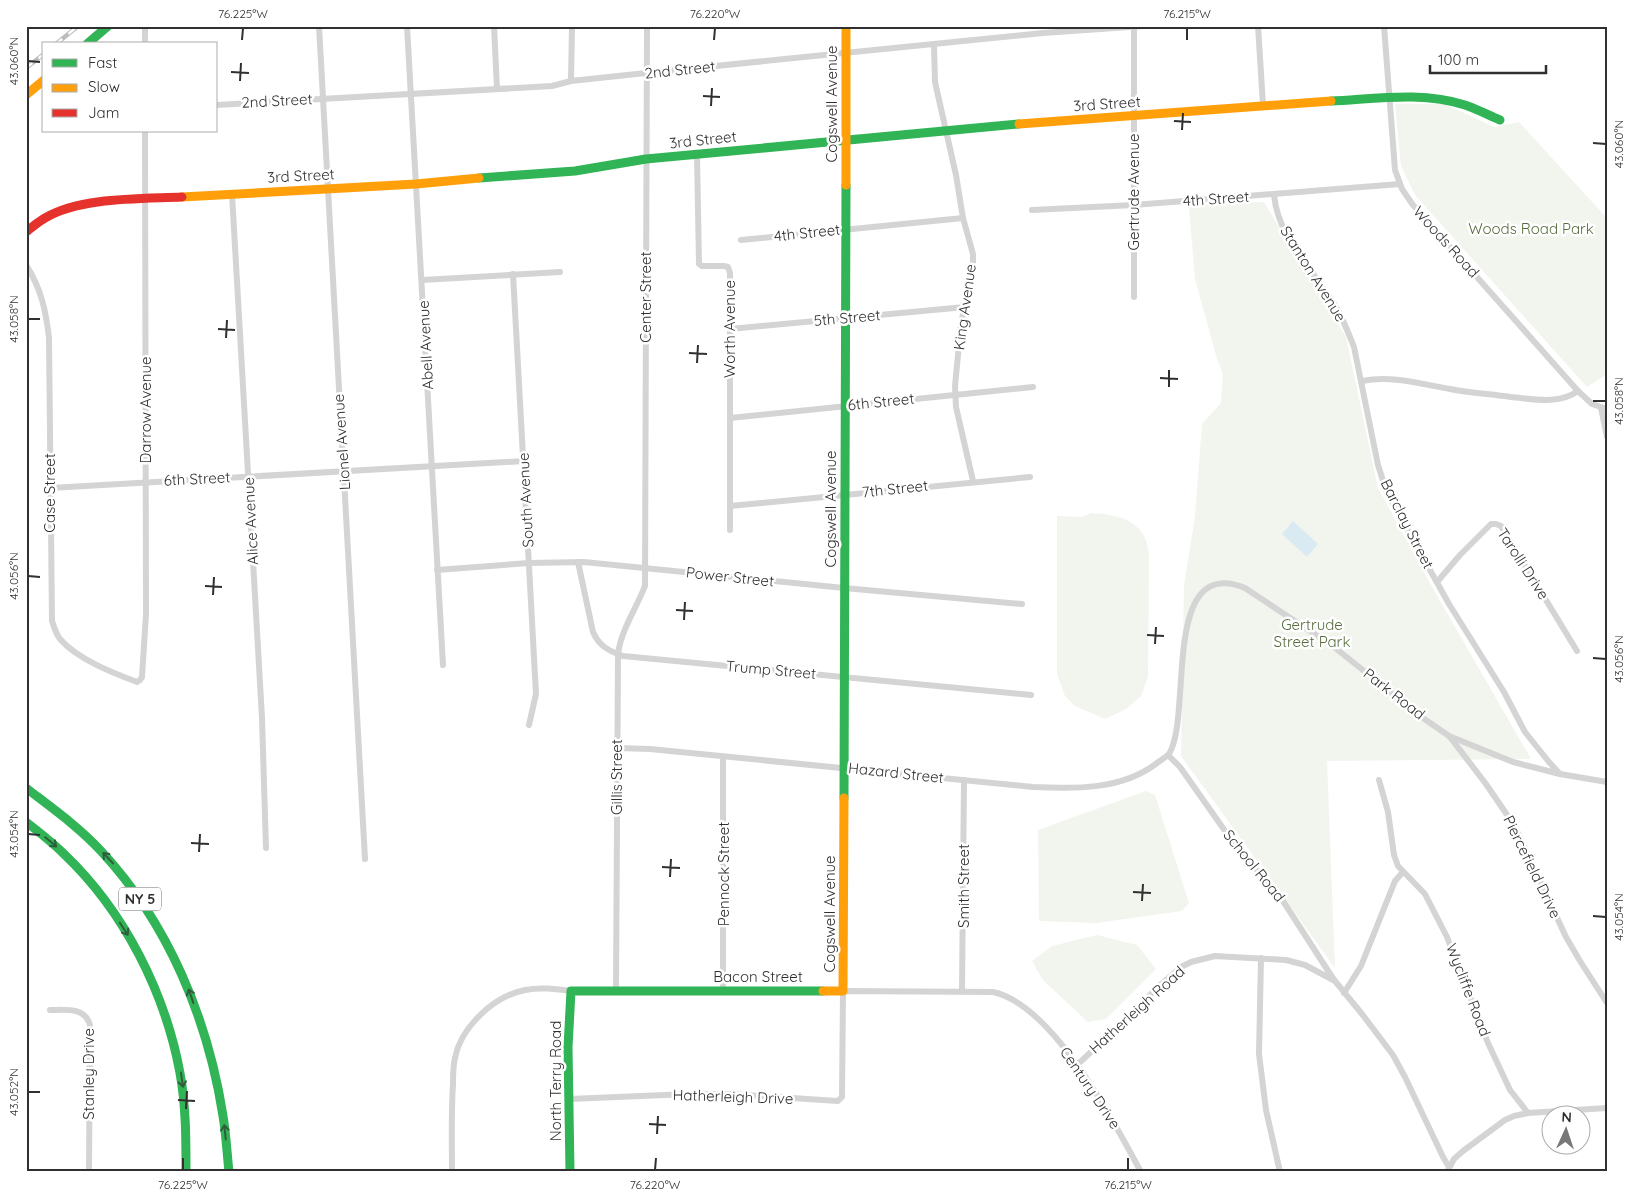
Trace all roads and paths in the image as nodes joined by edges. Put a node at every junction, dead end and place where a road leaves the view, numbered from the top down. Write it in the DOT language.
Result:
graph roads {
  1 [pos="108,26"];
  2 [pos="145,26"];
  3 [pos="319,26"];
  4 [pos="407,26"];
  5 [pos="494,26"];
  6 [pos="572,26"];
  7 [pos="647,26"];
  8 [pos="846,26"];
  9 [pos="1144,26"];
  10 [pos="1258,26"];
  11 [pos="1384,26"];
  12 [pos="1134,27"];
  13 [pos="89,42"];
  14 [pos="145,42"];
  15 [pos="934,45"];
  16 [pos="846,53"];
  17 [pos="646,73"];
  18 [pos="571,81"];
  19 [pos="42,82"];
  20 [pos="497,89"];
  21 [pos="411,94"];
  22 [pos="26,96"];
  23 [pos="323,98"];
  24 [pos="1390,98"];
  25 [pos="218,105"];
  26 [pos="1263,105"];
  27 [pos="1135,116"];
  28 [pos="1500,120"];
  29 [pos="145,132"];
  30 [pos="947,132"];
  31 [pos="845,140"];
  32 [pos="697,154"];
  33 [pos="646,159"];
  34 [pos="416,184"];
  35 [pos="1400,184"];
  36 [pos="327,188"];
  37 [pos="232,194"];
  38 [pos="1274,195"];
  39 [pos="146,199"];
  40 [pos="1134,205"];
  41 [pos="1032,210"];
  42 [pos="963,218"];
  43 [pos="845,229"];
  44 [pos="26,232"];
  45 [pos="741,240"];
  46 [pos="26,265"];
  47 [pos="560,272"];
  48 [pos="513,274"];
  49 [pos="422,280"];
  50 [pos="1134,298"];
  51 [pos="965,307"];
  52 [pos="845,318"];
  53 [pos="730,329"];
  54 [pos="1362,381"];
  55 [pos="1033,387"];
  56 [pos="1578,391"];
  57 [pos="955,395"];
  58 [pos="845,406"];
  59 [pos="1604,409"];
  60 [pos="730,418"];
  61 [pos="1607,437"];
  62 [pos="524,461"];
  63 [pos="432,467"];
  64 [pos="344,472"];
  65 [pos="1030,476"];
  66 [pos="249,477"];
  67 [pos="973,481"];
  68 [pos="146,482"];
  69 [pos="50,488"];
  70 [pos="844,494"];
  71 [pos="730,506"];
  72 [pos="730,530"];
  73 [pos="578,562"];
  74 [pos="529,564"];
  75 [pos="644,568"];
  76 [pos="437,570"];
  77 [pos="1437,582"];
  78 [pos="844,588"];
  79 [pos="1022,604"];
  80 [pos="1577,651"];
  81 [pos="618,654"];
  82 [pos="443,664"];
  83 [pos="844,677"];
  84 [pos="133,680"];
  85 [pos="1031,695"];
  86 [pos="529,725"];
  87 [pos="1449,736"];
  88 [pos="616,748"];
  89 [pos="1168,755"];
  90 [pos="723,757"];
  91 [pos="844,768"];
  92 [pos="1560,774"];
  93 [pos="964,780"];
  94 [pos="1379,780"];
  95 [pos="1607,782"];
  96 [pos="26,788"];
  97 [pos="26,822"];
  98 [pos="266,848"];
  99 [pos="365,859"];
  100 [pos="1403,872"];
  101 [pos="1260,958"];
  102 [pos="1335,981"];
  103 [pos="570,990"];
  104 [pos="616,990"];
  105 [pos="723,990"];
  106 [pos="843,991"];
  107 [pos="962,991"];
  108 [pos="1344,994"];
  109 [pos="1607,1003"];
  110 [pos="50,1010"];
  111 [pos="1030,1011"];
  112 [pos="1077,1065"];
  113 [pos="569,1099"];
  114 [pos="1607,1108"];
  115 [pos="1528,1113"];
  116 [pos="1448,1169"];
  117 [pos="89,1172"];
  118 [pos="186,1172"];
  119 [pos="229,1172"];
  120 [pos="452,1172"];
  121 [pos="570,1172"];
  122 [pos="1141,1172"];
  123 [pos="1280,1172"];
  1 -- 13 [label="main road"];
  2 -- 14 [label="street"];
  3 -- 23 [label="street, Lionel Avenue"];
  4 -- 21 [label="street, Abell Avenue"];
  5 -- 20 [label="street"];
  6 -- 18 [label="street"];
  7 -- 17 [label="street, Center Street"];
  8 -- 16 [label="main road, Cogswell Avenue"];
  9 -- 12 [label="street, 2nd Street"];
  10 -- 26 [label="street"];
  11 -- 24 [label="street, Woods Road"];
  12 -- 15 [label="street, 2nd Street"];
  12 -- 27 [label="street, Gertrude Avenue"];
  15 -- 16 [label="street, 2nd Street"];
  15 -- 30 [label="street, King Avenue"];
  16 -- 17 [label="street, 2nd Street"];
  16 -- 31 [label="main road, Cogswell Avenue"];
  17 -- 18 [label="street, 2nd Street"];
  17 -- 33 [label="street, Center Street"];
  18 -- 20 [label="street, 2nd Street"];
  19 -- 22 [label="main road"];
  20 -- 21 [label="street, 2nd Street"];
  21 -- 23 [label="street, 2nd Street"];
  21 -- 34 [label="street, Abell Avenue"];
  23 -- 25 [label="street, 2nd Street"];
  23 -- 36 [label="street, Lionel Avenue"];
  24 -- 26 [label="main road, 3rd Street"];
  24 -- 28 [label="main road, 3rd Street"];
  24 -- 35 [label="street, Woods Road"];
  26 -- 27 [label="main road, 3rd Street"];
  27 -- 30 [label="main road, 3rd Street"];
  27 -- 40 [label="street, Gertrude Avenue"];
  29 -- 39 [label="street, Darrow Avenue"];
  30 -- 31 [label="main road, 3rd Street"];
  30 -- 42 [label="street, King Avenue"];
  31 -- 32 [label="main road, 3rd Street"];
  31 -- 43 [label="main road, Cogswell Avenue"];
  32 -- 33 [label="main road, 3rd Street"];
  32 -- 53 [label="street, Worth Avenue"];
  33 -- 34 [label="main road, 3rd Street"];
  33 -- 75 [label="street, Center Street"];
  34 -- 36 [label="main road, 3rd Street"];
  34 -- 49 [label="street, Abell Avenue"];
  35 -- 38 [label="street, 4th Street"];
  35 -- 56 [label="street, Woods Road"];
  36 -- 37 [label="main road, 3rd Street"];
  36 -- 64 [label="street, Lionel Avenue"];
  37 -- 39 [label="main road, 3rd Street"];
  37 -- 66 [label="street, Alice Avenue"];
  38 -- 40 [label="street, 4th Street"];
  38 -- 54 [label="street, Stanton Avenue"];
  39 -- 44 [label="main road, 3rd Street"];
  39 -- 68 [label="street, Darrow Avenue"];
  40 -- 41 [label="street, 4th Street"];
  40 -- 50 [label="street, Gertrude Avenue"];
  42 -- 43 [label="street, 4th Street"];
  42 -- 51 [label="street, King Avenue"];
  43 -- 45 [label="street, 4th Street"];
  43 -- 52 [label="main road, Cogswell Avenue"];
  46 -- 69 [label="street, Case Street"];
  47 -- 48 [label="street"];
  48 -- 49 [label="street"];
  48 -- 62 [label="street, South Avenue"];
  49 -- 63 [label="street, Abell Avenue"];
  51 -- 52 [label="street, 5th Street"];
  51 -- 57 [label="street, King Avenue"];
  52 -- 53 [label="street, 5th Street"];
  52 -- 58 [label="main road, Cogswell Avenue"];
  53 -- 60 [label="street, Worth Avenue"];
  54 -- 56 [label="street"];
  54 -- 77 [label="street, Barclay Street"];
  55 -- 57 [label="street, 6th Street"];
  56 -- 59 [label="street, Woods Road"];
  57 -- 58 [label="street, 6th Street"];
  57 -- 67 [label="street, King Avenue"];
  58 -- 60 [label="street, 6th Street"];
  58 -- 70 [label="main road, Cogswell Avenue"];
  59 -- 61 [label="street"];
  60 -- 71 [label="street, Worth Avenue"];
  62 -- 63 [label="street, 6th Street"];
  62 -- 74 [label="street, South Avenue"];
  63 -- 64 [label="street, 6th Street"];
  63 -- 76 [label="street, Abell Avenue"];
  64 -- 66 [label="street, 6th Street"];
  64 -- 99 [label="street, Lionel Avenue"];
  65 -- 67 [label="street, 7th Street"];
  66 -- 68 [label="street, 6th Street"];
  66 -- 98 [label="street, Alice Avenue"];
  67 -- 70 [label="street, 7th Street"];
  68 -- 69 [label="street, 6th Street"];
  68 -- 84 [label="street, Darrow Avenue"];
  69 -- 84 [label="street, Case Street"];
  70 -- 71 [label="street, 7th Street"];
  70 -- 78 [label="main road, Cogswell Avenue"];
  71 -- 72 [label="street, Worth Avenue"];
  73 -- 74 [label="street, Power Street"];
  73 -- 75 [label="street, Power Street"];
  73 -- 81 [label="street, Trump Street"];
  74 -- 76 [label="street, Power Street"];
  74 -- 86 [label="street, South Avenue"];
  75 -- 78 [label="street, Power Street"];
  75 -- 81 [label="street, Gillis Street"];
  76 -- 82 [label="street, Abell Avenue"];
  77 -- 80 [label="street, Tarolli Drive"];
  77 -- 92 [label="street, Barclay Street"];
  78 -- 79 [label="street, Power Street"];
  78 -- 83 [label="main road, Cogswell Avenue"];
  81 -- 83 [label="street, Trump Street"];
  81 -- 88 [label="street, Gillis Street"];
  83 -- 85 [label="street, Trump Street"];
  83 -- 91 [label="main road, Cogswell Avenue"];
  87 -- 89 [label="street, Park Road"];
  87 -- 92 [label="street, Park Road"];
  87 -- 109 [label="street, Piercefield Drive"];
  88 -- 90 [label="street, Hazard Street"];
  88 -- 104 [label="street, Gillis Street"];
  89 -- 93 [label="street, Hazard Street"];
  89 -- 102 [label="street, School Road"];
  90 -- 91 [label="street, Hazard Street"];
  90 -- 105 [label="street, Pennock Street"];
  91 -- 93 [label="street, Hazard Street"];
  91 -- 106 [label="main road, Cogswell Avenue"];
  92 -- 95 [label="street"];
  93 -- 107 [label="street, Smith Street"];
  94 -- 100 [label="street, Wycliffe Road"];
  119 -- 96 [label="main road, NY 5, one-way"];
  97 -- 118 [label="main road, NY 5, one-way"];
  100 -- 108 [label="street"];
  100 -- 115 [label="street, Wycliffe Road"];
  101 -- 102 [label="street, Hatherleigh Road"];
  101 -- 112 [label="street, Hatherleigh Road"];
  101 -- 123 [label="street"];
  102 -- 108 [label="street, Hatherleigh Road"];
  103 -- 104 [label="main road, Bacon Street"];
  103 -- 113 [label="main road, North Terry Road"];
  103 -- 120 [label="street"];
  104 -- 105 [label="main road, Bacon Street"];
  105 -- 106 [label="main road, Bacon Street"];
  106 -- 107 [label="street, Bacon Street"];
  106 -- 113 [label="street, Hatherleigh Drive"];
  107 -- 111 [label="street, Bacon Street"];
  108 -- 116 [label="street, Hatherleigh Road"];
  110 -- 117 [label="street, Stanley Drive"];
  111 -- 112 [label="street, Century Drive"];
  112 -- 122 [label="street, Century Drive"];
  113 -- 121 [label="main road, North Terry Road"];
  114 -- 115 [label="street"];
  115 -- 116 [label="street"];
}
